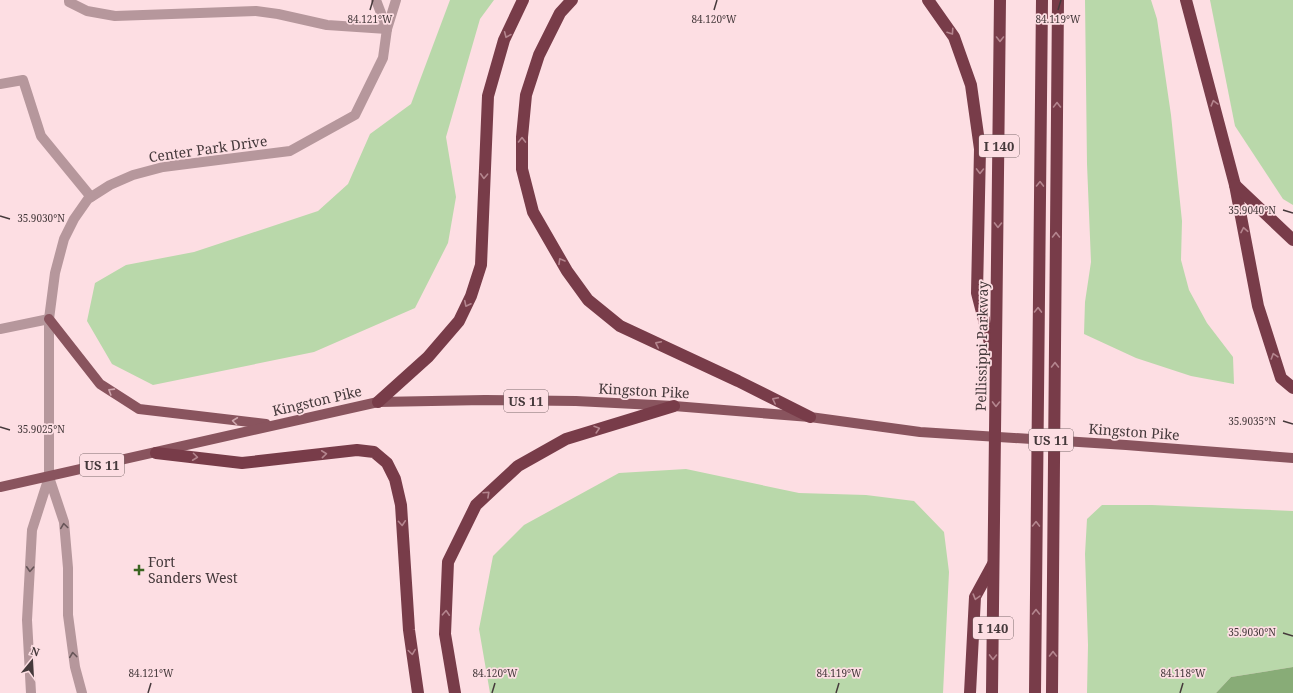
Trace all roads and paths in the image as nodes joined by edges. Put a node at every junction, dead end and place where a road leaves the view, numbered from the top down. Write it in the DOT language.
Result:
graph roads {
  1 [pos="68,0"];
  2 [pos="376,0"];
  3 [pos="396,0"];
  4 [pos="523,0"];
  5 [pos="572,0"];
  6 [pos="928,0"];
  7 [pos="1000,0"];
  8 [pos="1042,0"];
  9 [pos="1058,0"];
  10 [pos="1186,0"];
  11 [pos="387,29"];
  12 [pos="0,84"];
  13 [pos="1235,184"];
  14 [pos="91,197"];
  15 [pos="1293,240"];
  16 [pos="49,319"];
  17 [pos="0,329"];
  18 [pos="996,365"];
  19 [pos="1293,388"];
  20 [pos="378,402"];
  21 [pos="674,406"];
  22 [pos="810,418"];
  23 [pos="274,426"];
  24 [pos="156,453"];
  25 [pos="1293,458"];
  26 [pos="49,477"];
  27 [pos="0,487"];
  28 [pos="994,562"];
  29 [pos="31,693"];
  30 [pos="82,693"];
  31 [pos="418,693"];
  32 [pos="455,693"];
  33 [pos="970,693"];
  34 [pos="992,693"];
  35 [pos="1035,693"];
  36 [pos="1052,693"];
  1 -- 11 [label="street"];
  2 -- 11 [label="street, Center Park Drive"];
  3 -- 11 [label="street, Center Park Drive"];
  4 -- 20 [label="highway, one-way"];
  22 -- 5 [label="highway, one-way"];
  6 -- 18 [label="highway, one-way"];
  7 -- 18 [label="highway, Pellissippi Parkway / I 140, one-way"];
  35 -- 8 [label="highway, one-way"];
  36 -- 9 [label="highway, one-way"];
  13 -- 10 [label="highway, one-way"];
  11 -- 14 [label="street, Center Park Drive"];
  12 -- 14 [label="street"];
  13 -- 15 [label="highway"];
  19 -- 13 [label="highway, one-way"];
  14 -- 16 [label="street, Center Park Drive"];
  16 -- 17 [label="street"];
  23 -- 16 [label="main road, one-way"];
  16 -- 26 [label="street, Center Park Drive"];
  18 -- 28 [label="highway, Pellissippi Parkway / I 140, one-way"];
  20 -- 21 [label="main road, Kingston Pike / US 11"];
  20 -- 23 [label="main road, Kingston Pike / US 11"];
  21 -- 22 [label="main road, Kingston Pike / US 11"];
  32 -- 21 [label="highway, one-way"];
  22 -- 25 [label="main road, Kingston Pike / US 11"];
  23 -- 24 [label="main road, Kingston Pike / US 11"];
  24 -- 26 [label="main road, Kingston Pike / US 11"];
  24 -- 31 [label="highway, one-way"];
  26 -- 27 [label="main road, Kingston Pike / US 11"];
  26 -- 29 [label="street, one-way"];
  30 -- 26 [label="street, one-way"];
  28 -- 33 [label="highway, one-way"];
  28 -- 34 [label="highway, Pellissippi Parkway / I 140, one-way"];
}
